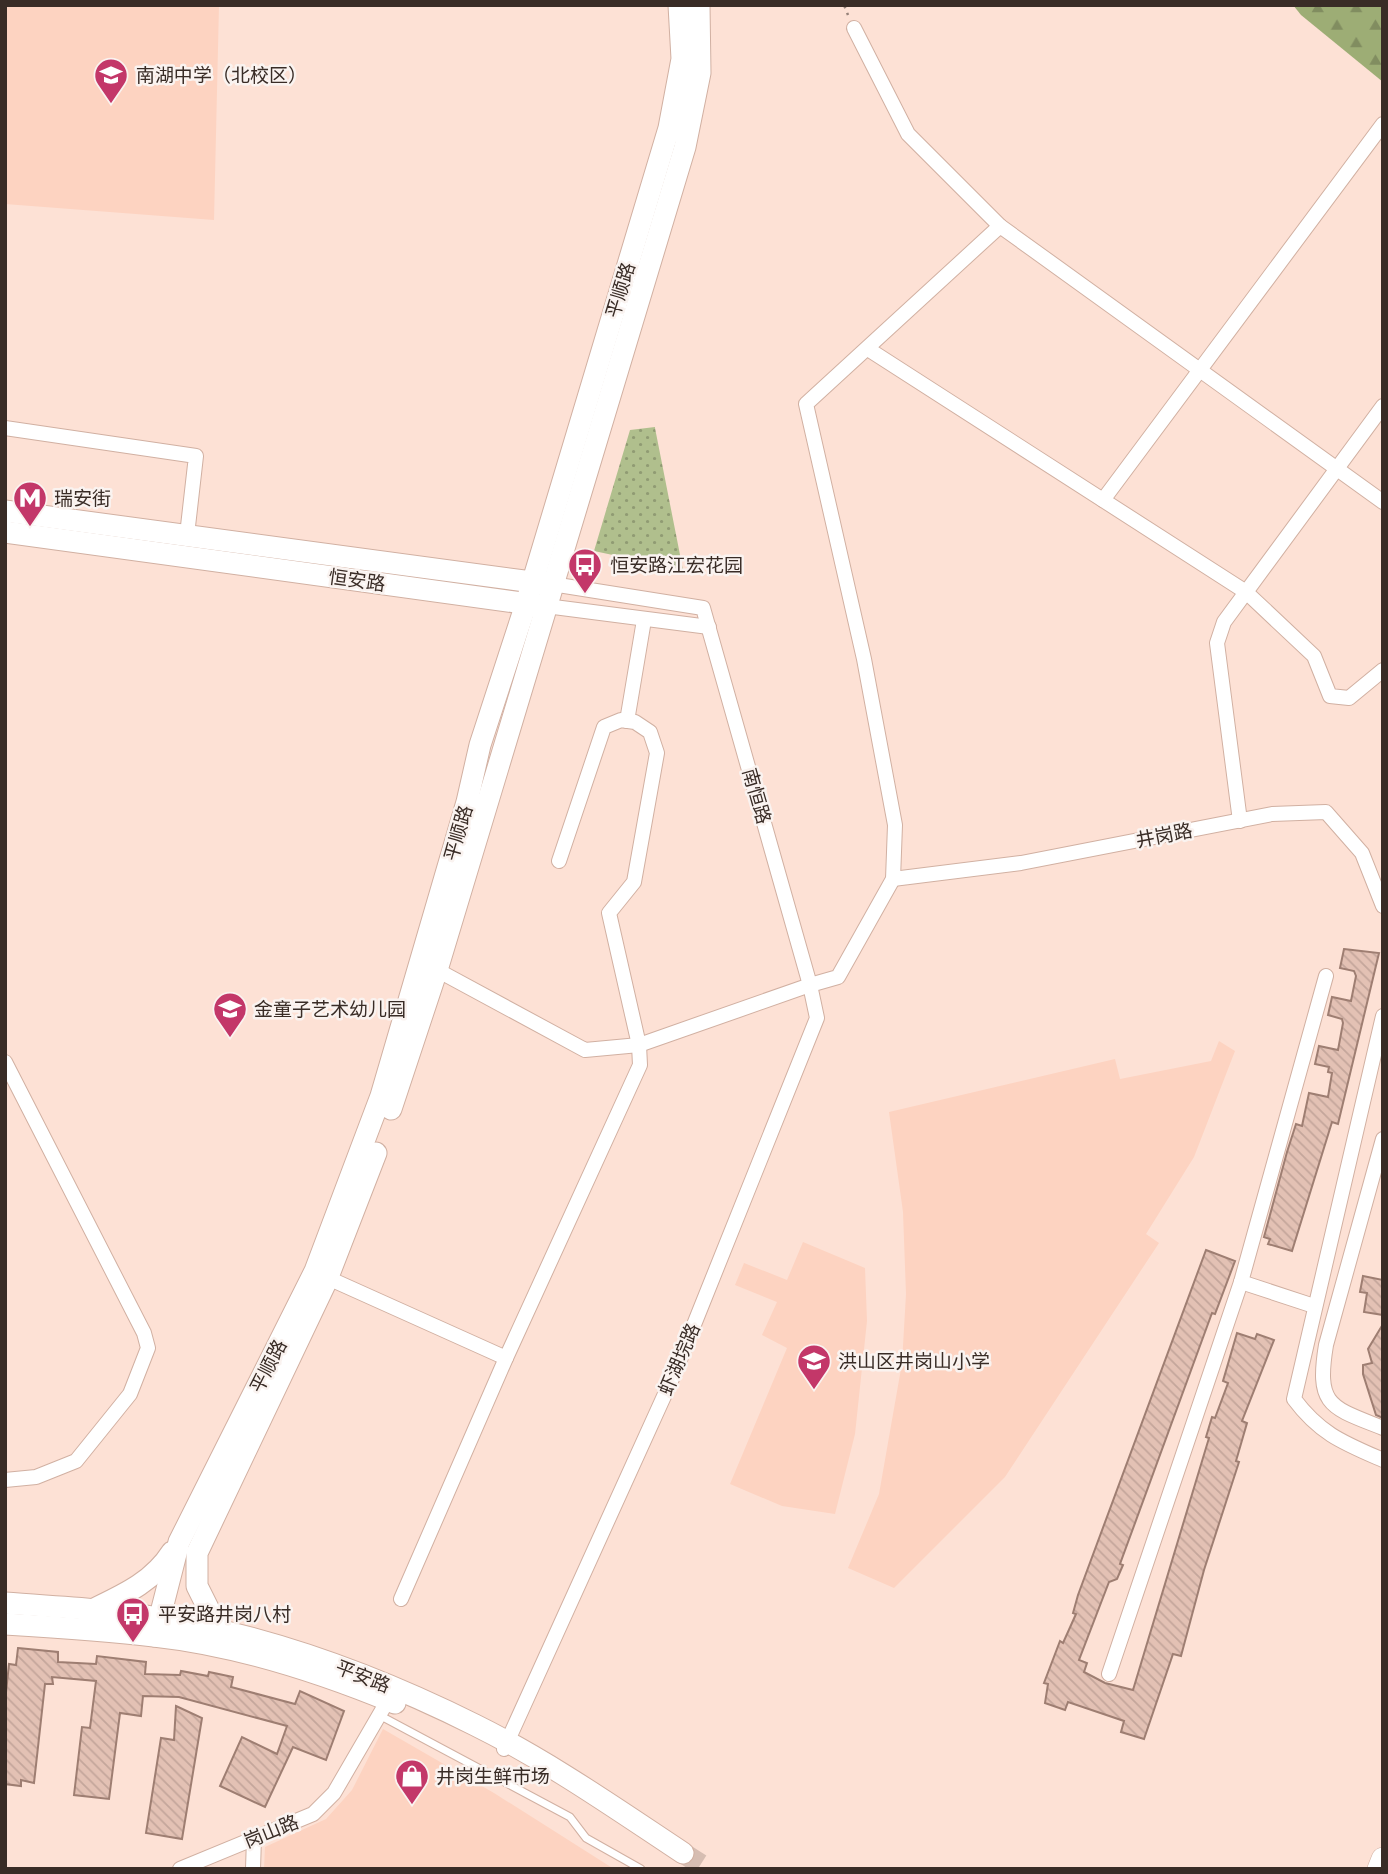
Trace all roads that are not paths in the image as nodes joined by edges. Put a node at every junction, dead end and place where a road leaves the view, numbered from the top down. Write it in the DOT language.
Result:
graph roads {
  1 [pos="679,5"];
  2 [pos="699,5"];
  3 [pos="854,28"];
  4 [pos="1383,124"];
  5 [pos="1000,226"];
  6 [pos="868,348"];
  7 [pos="1202,369"];
  8 [pos="1383,406"];
  9 [pos="5,428"];
  10 [pos="1337,468"];
  11 [pos="1103,500"];
  12 [pos="1383,502"];
  13 [pos="5,511"];
  14 [pos="5,532"];
  15 [pos="187,535"];
  16 [pos="543,583"];
  17 [pos="1246,593"];
  18 [pos="536,605"];
  19 [pos="703,608"];
  20 [pos="644,620"];
  21 [pos="709,627"];
  22 [pos="1383,670"];
  23 [pos="627,721"];
  24 [pos="1240,821"];
  25 [pos="559,861"];
  26 [pos="893,879"];
  27 [pos="1383,906"];
  28 [pos="437,970"];
  29 [pos="1326,976"];
  30 [pos="810,985"];
  31 [pos="1383,1016"];
  32 [pos="639,1045"];
  33 [pos="5,1062"];
  34 [pos="1383,1139"];
  35 [pos="328,1278"];
  36 [pos="1241,1282"];
  37 [pos="1314,1306"];
  38 [pos="506,1358"];
  39 [pos="1383,1428"];
  40 [pos="1383,1460"];
  41 [pos="5,1480"];
  42 [pos="179,1542"];
  43 [pos="401,1599"];
  44 [pos="5,1603"];
  45 [pos="92,1610"];
  46 [pos="5,1624"];
  47 [pos="157,1627"];
  48 [pos="220,1632"];
  49 [pos="1109,1674"];
  50 [pos="383,1708"];
  51 [pos="505,1746"];
  52 [pos="254,1838"];
  53 [pos="680,1857"];
  54 [pos="1383,1859"];
  55 [pos="180,1869"];
  56 [pos="253,1869"];
  57 [pos="641,1869"];
  58 [pos="1379,1869"];
  1 -- 16 [label="main road, 平顺路"];
  2 -- 16 [label="main road, 平顺路"];
  3 -- 5 [label="street"];
  4 -- 7 [label="street"];
  5 -- 6 [label="street"];
  5 -- 7 [label="street"];
  6 -- 11 [label="street"];
  6 -- 26 [label="street"];
  7 -- 10 [label="street"];
  7 -- 11 [label="street"];
  8 -- 10 [label="street"];
  9 -- 15 [label="street"];
  10 -- 12 [label="street"];
  10 -- 17 [label="street"];
  11 -- 17 [label="street"];
  13 -- 15 [label="main road, 恒安路"];
  14 -- 18 [label="main road, 恒安路"];
  15 -- 16 [label="main road, 恒安路"];
  16 -- 18 [label="main road, 平顺路"];
  16 -- 19 [label="street, 恒安路"];
  17 -- 22 [label="street"];
  17 -- 24 [label="street"];
  18 -- 20 [label="street, 恒安路"];
  18 -- 28 [label="main road, 平顺路"];
  18 -- 42 [label="main road, 平顺路"];
  19 -- 21 [label="street, 南恒路"];
  20 -- 21 [label="street, 恒安路"];
  20 -- 23 [label="street"];
  21 -- 30 [label="street, 南恒路"];
  23 -- 25 [label="street"];
  23 -- 32 [label="street"];
  24 -- 26 [label="street, 井岗路"];
  24 -- 27 [label="street, 井岗路"];
  26 -- 30 [label="street"];
  28 -- 32 [label="street"];
  28 -- 35 [label="main road, 平顺路"];
  29 -- 36 [label="street"];
  30 -- 32 [label="street"];
  30 -- 51 [label="street, 虾湖垸路"];
  31 -- 37 [label="street"];
  32 -- 38 [label="street"];
  33 -- 41 [label="street"];
  34 -- 39 [label="street"];
  35 -- 38 [label="street"];
  35 -- 48 [label="main road, 平顺路"];
  36 -- 37 [label="street"];
  36 -- 49 [label="street"];
  37 -- 40 [label="street"];
  38 -- 43 [label="street"];
  42 -- 45 [label="main road"];
  42 -- 47 [label="main road, 平顺路"];
  44 -- 45 [label="main road, 平安路"];
  45 -- 47 [label="main road, 平安路"];
  46 -- 47 [label="main road, 平安路"];
  47 -- 48 [label="main road, 平安路"];
  47 -- 50 [label="main road, 平安路"];
  48 -- 51 [label="main road, 平安路"];
  50 -- 51 [label="main road, 平安路"];
  50 -- 52 [label="street, 岗山路"];
  50 -- 57 [label="lane"];
  51 -- 53 [label="main road, 平安路"];
  52 -- 55 [label="street, 岗山路"];
  52 -- 56 [label="street"];
  54 -- 58 [label="main road"];
}
